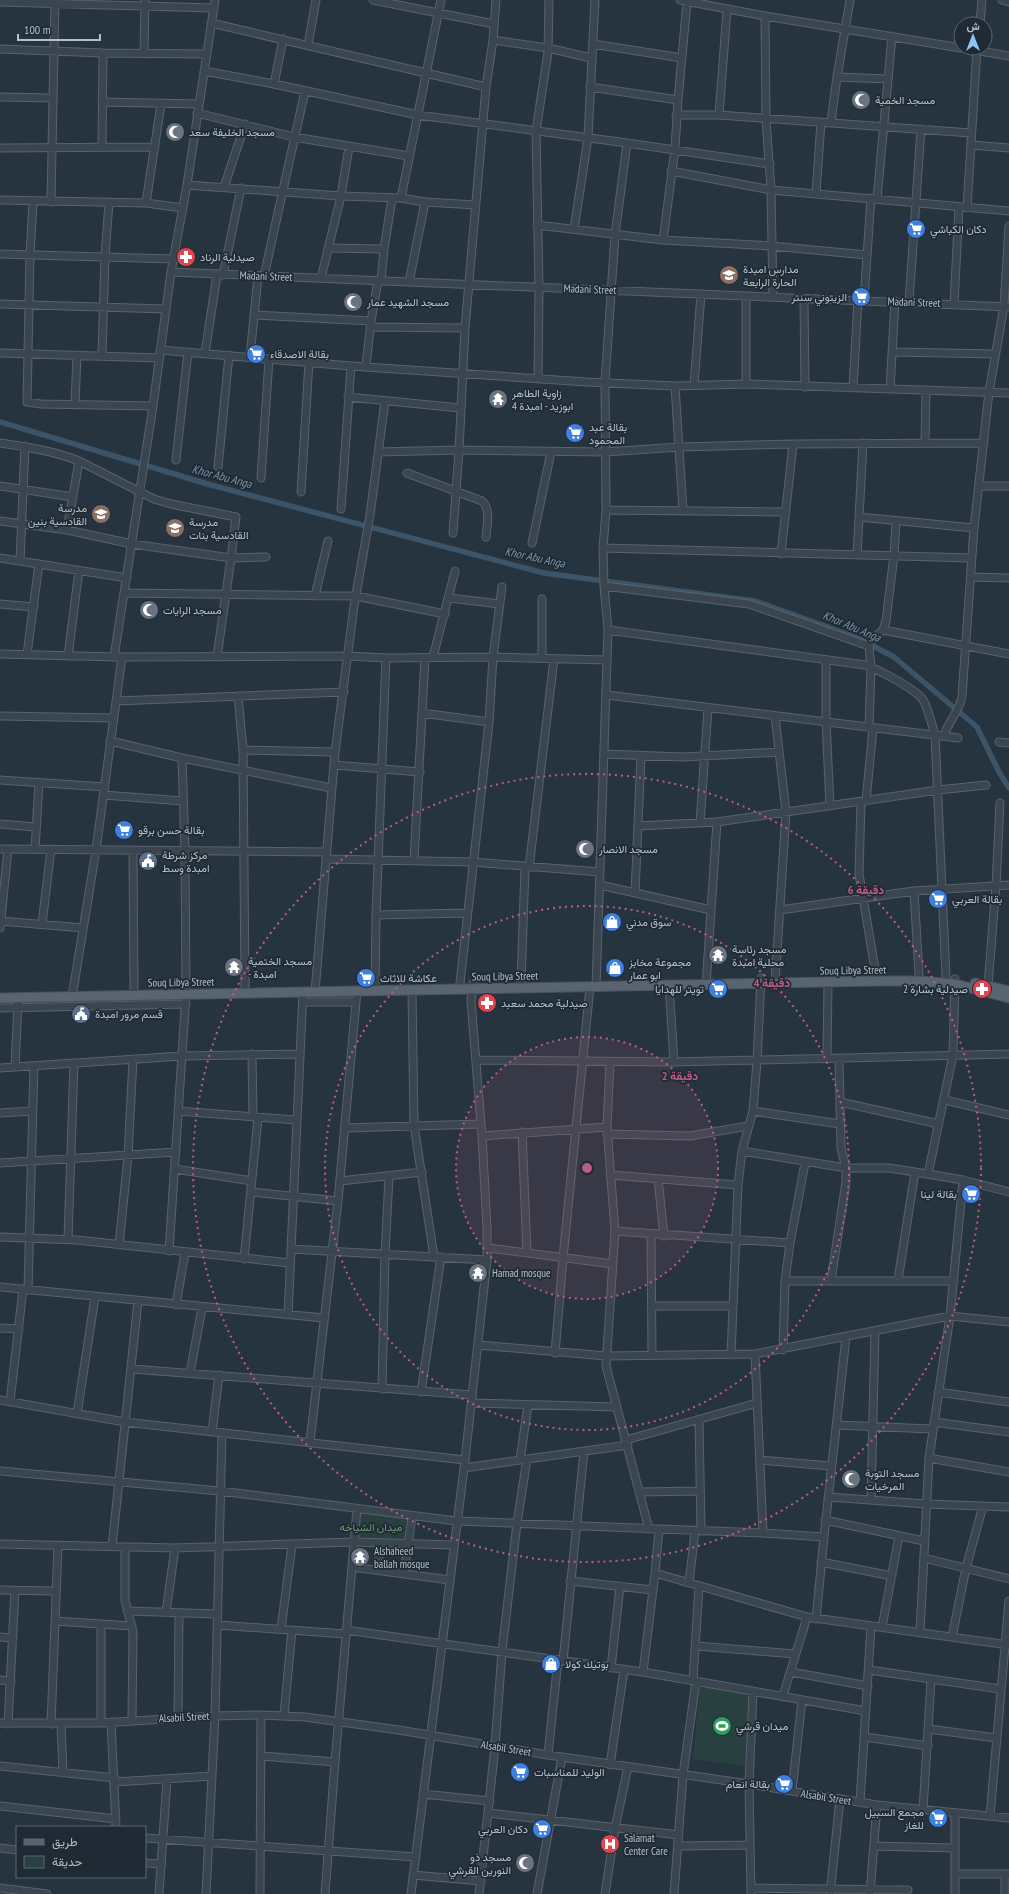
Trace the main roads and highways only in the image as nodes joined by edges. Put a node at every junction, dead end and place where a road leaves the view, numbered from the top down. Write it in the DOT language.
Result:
graph roads {
  1 [pos="775,980"];
  2 [pos="952,980"];
  3 [pos="706,982"];
  4 [pos="594,985"];
  5 [pos="472,986"];
  6 [pos="376,988"];
  7 [pos="315,989"];
  8 [pos="186,991"];
  9 [pos="1009,991"];
  10 [pos="0,993"];
  11 [pos="73,994"];
  12 [pos="0,998"];
  13 [pos="1009,998"];
  1 -- 2 [label="main road, Souq Libya Street"];
  1 -- 2 [label="main road, Souq Libya Street"];
  1 -- 3 [label="main road, Souq Libya Street"];
  2 -- 9 [label="main road, Souq Libya Street"];
  2 -- 13 [label="main road, Souq Libya Street"];
  3 -- 4 [label="main road, Souq Libya Street"];
  3 -- 4 [label="main road, Souq Libya Street"];
  4 -- 5 [label="main road, Souq Libya Street"];
  4 -- 5 [label="main road, Souq Libya Street"];
  5 -- 6 [label="main road, Souq Libya Street"];
  5 -- 6 [label="main road, Souq Libya Street"];
  6 -- 7 [label="main road, Souq Libya Street"];
  6 -- 7 [label="main road, Souq Libya Street"];
  7 -- 8 [label="main road, Souq Libya Street"];
  7 -- 8 [label="main road, Souq Libya Street"];
  8 -- 11 [label="main road, Souq Libya Street"];
  8 -- 11 [label="main road, Souq Libya Street"];
  10 -- 11 [label="main road, Souq Libya Street"];
  11 -- 12 [label="main road, Souq Libya Street"];
}
